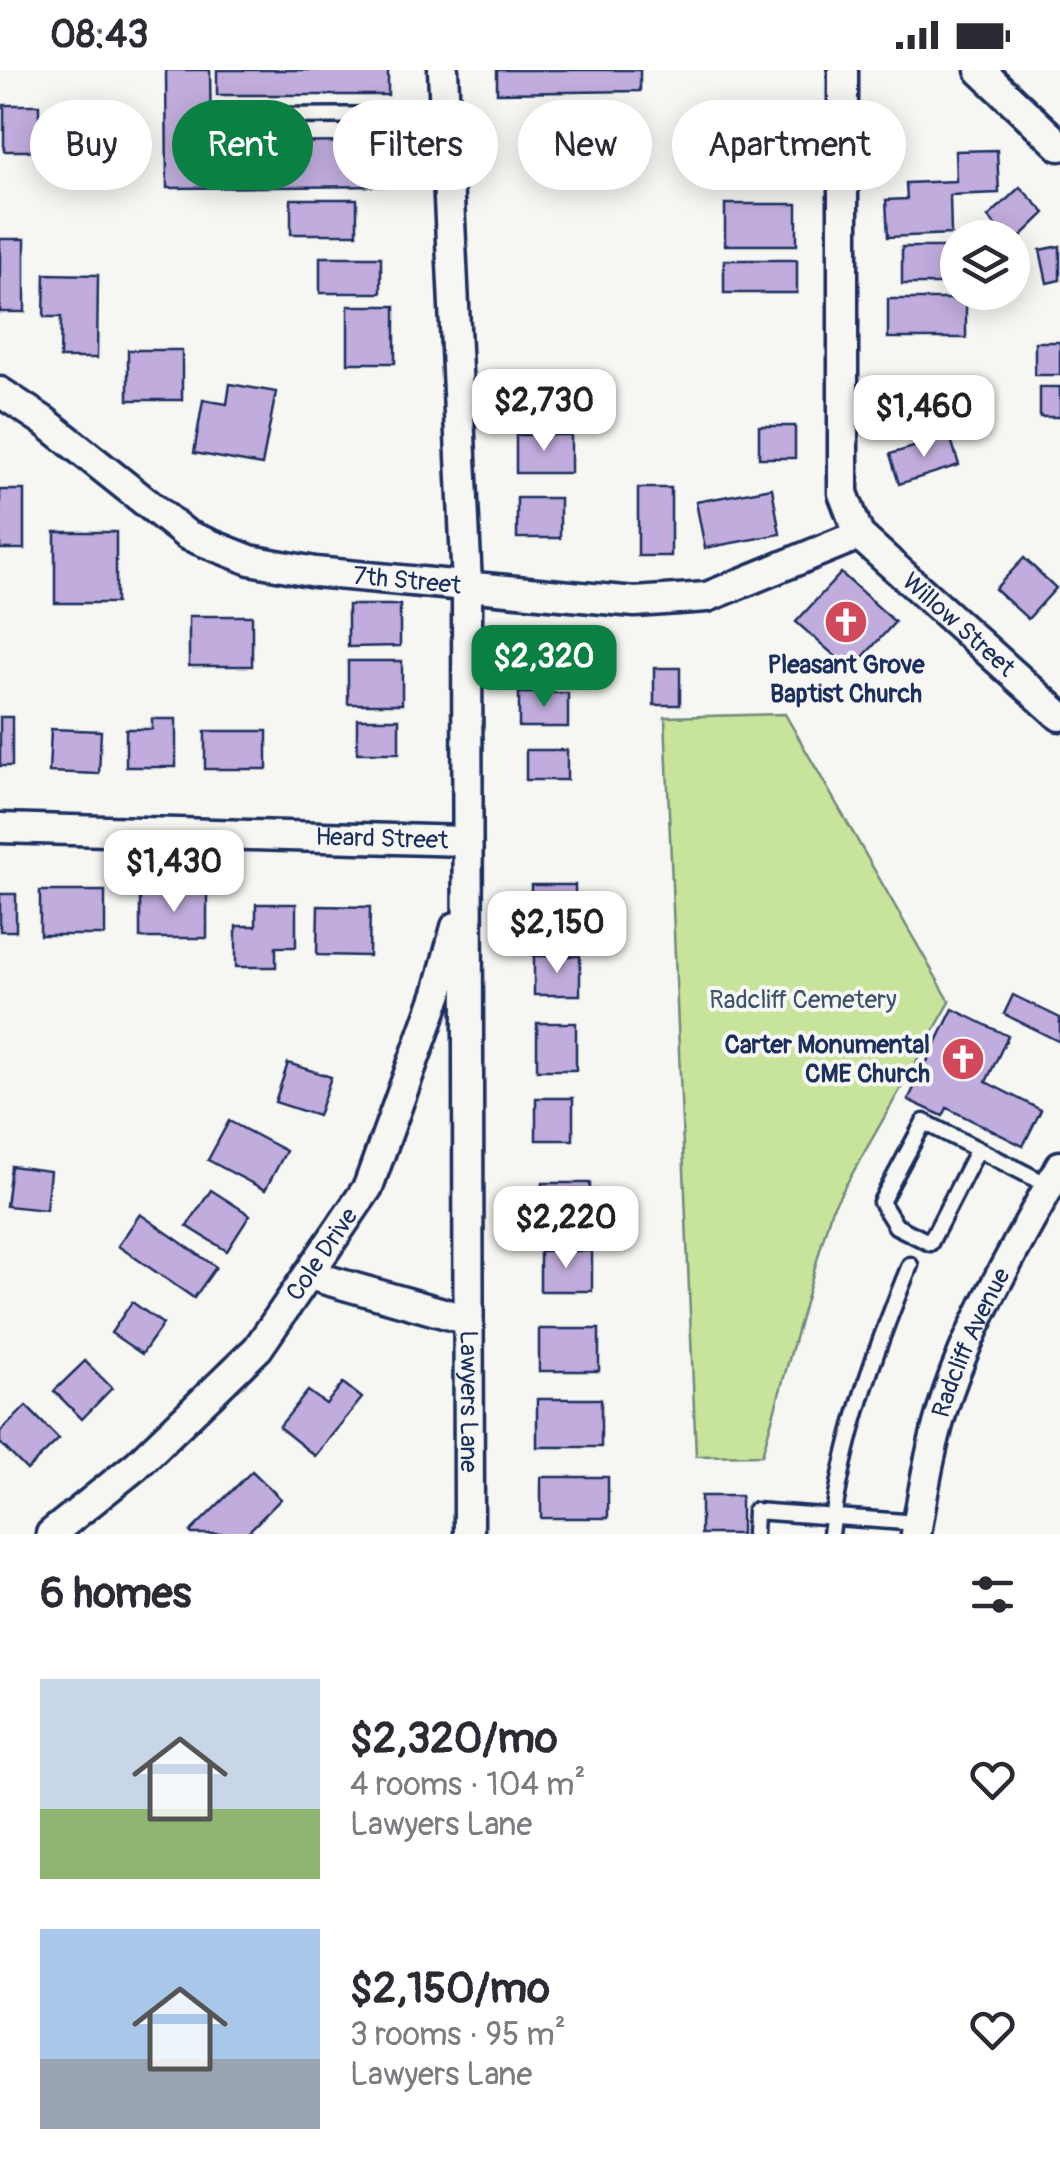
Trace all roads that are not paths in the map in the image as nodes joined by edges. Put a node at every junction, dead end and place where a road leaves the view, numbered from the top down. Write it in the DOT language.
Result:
graph roads {
  1 [pos="443,70"];
  2 [pos="843,70"];
  3 [pos="980,70"];
  4 [pos="444,100"];
  5 [pos="1060,146"];
  6 [pos="449,190"];
  7 [pos="0,392"];
  8 [pos="859,536"];
  9 [pos="467,585"];
  10 [pos="1060,716"];
  11 [pos="0,828"];
  12 [pos="466,841"];
  13 [pos="465,892"];
  14 [pos="978,1150"];
  15 [pos="1055,1176"];
  16 [pos="910,1265"];
  17 [pos="309,1275"];
  18 [pos="468,1320"];
  19 [pos="833,1516"];
  20 [pos="917,1529"];
  21 [pos="51,1534"];
  22 [pos="469,1534"];
  23 [pos="754,1534"];
  24 [pos="831,1534"];
  1 -- 4 [label="street, Lawyers Lane"];
  2 -- 8 [label="street"];
  3 -- 5 [label="street"];
  6 -- 9 [label="street, Lawyers Lane"];
  7 -- 9 [label="street, 7th Street"];
  8 -- 9 [label="street, 7th Street"];
  8 -- 10 [label="street, Willow Street"];
  9 -- 12 [label="street, Lawyers Lane"];
  11 -- 12 [label="street, Heard Street"];
  12 -- 13 [label="street, Lawyers Lane"];
  13 -- 17 [label="street, Cole Drive"];
  13 -- 18 [label="street, Lawyers Lane"];
  14 -- 14 [label="lane"];
  14 -- 15 [label="lane"];
  15 -- 20 [label="street, Radcliff Avenue"];
  16 -- 19 [label="lane"];
  17 -- 18 [label="street"];
  17 -- 21 [label="street, Cole Drive"];
  18 -- 22 [label="street, Lawyers Lane"];
  19 -- 20 [label="lane"];
  19 -- 23 [label="lane"];
  19 -- 24 [label="lane"];
}
